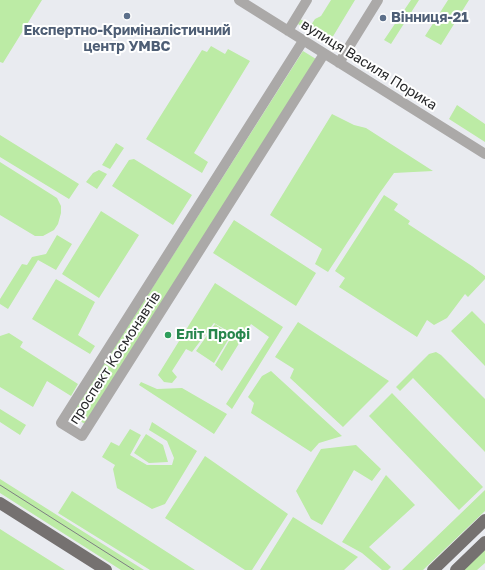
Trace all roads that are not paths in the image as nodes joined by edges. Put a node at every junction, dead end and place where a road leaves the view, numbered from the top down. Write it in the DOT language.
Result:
graph roads {
  1 [pos="239,0"];
  2 [pos="307,0"];
  3 [pos="378,0"];
  4 [pos="288,31"];
  5 [pos="303,41"];
  6 [pos="324,54"];
  7 [pos="340,63"];
  8 [pos="485,154"];
  9 [pos="0,502"];
  10 [pos="483,525"];
  11 [pos="485,542"];
  12 [pos="106,570"];
  13 [pos="433,570"];
  14 [pos="456,570"];
  1 -- 4 [label="street, вулиця Василя Порика"];
  2 -- 4 [label="street"];
  3 -- 7 [label="street"];
  4 -- 5 [label="street, вулиця Василя Порика"];
  5 -- 6 [label="street, вулиця Василя Порика"];
  5 -- 6 [label="street, проспект Космонавтів"];
  6 -- 7 [label="street, вулиця Василя Порика"];
  7 -- 8 [label="street, вулиця Василя Порика"];
  9 -- 12 [label="main road"];
  10 -- 13 [label="main road"];
  11 -- 14 [label="main road"];
}
